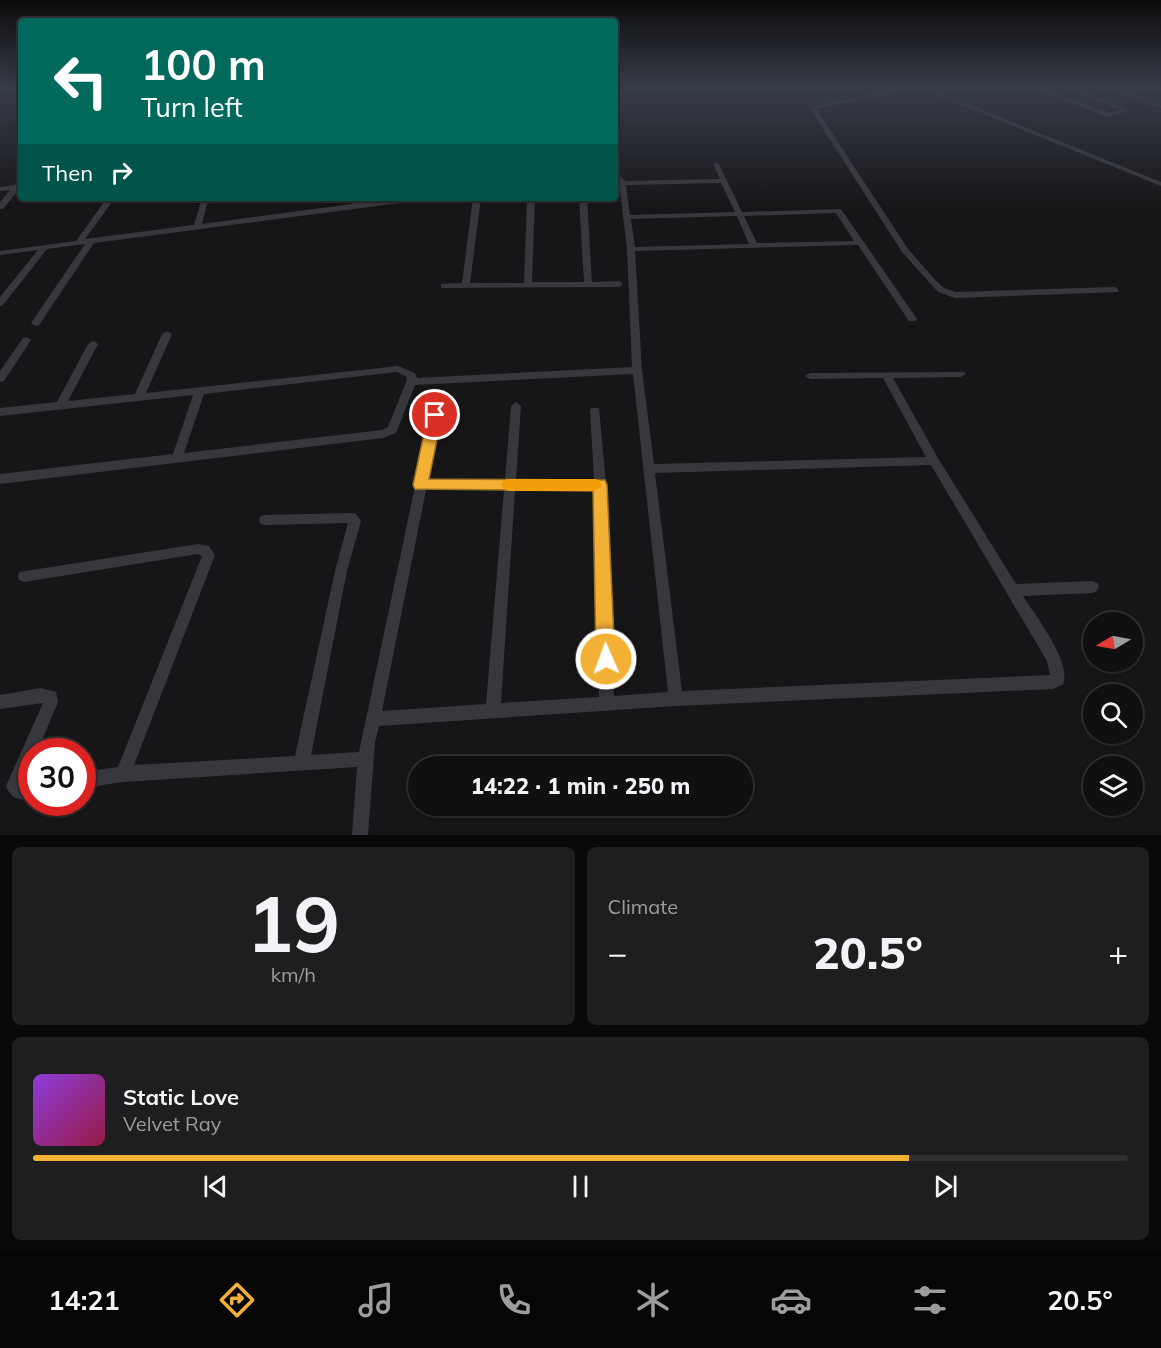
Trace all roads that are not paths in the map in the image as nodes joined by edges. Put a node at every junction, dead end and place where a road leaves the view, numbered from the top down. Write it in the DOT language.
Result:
graph roads {
  1 [pos="826,129"];
  2 [pos="1025,129"];
  3 [pos="716,164"];
  4 [pos="618,178"];
  5 [pos="724,181"];
  6 [pos="623,183"];
  7 [pos="18,184"];
  8 [pos="1161,184"];
  9 [pos="18,185"];
  10 [pos="0,189"];
  11 [pos="109,201"];
  12 [pos="212,201"];
  13 [pos="374,201"];
  14 [pos="477,201"];
  15 [pos="531,201"];
  16 [pos="583,201"];
  17 [pos="357,202"];
  18 [pos="0,207"];
  19 [pos="738,213"];
  20 [pos="629,217"];
  21 [pos="197,228"];
  22 [pos="91,241"];
  23 [pos="78,243"];
  24 [pos="860,243"];
  25 [pos="754,245"];
  26 [pos="45,247"];
  27 [pos="631,249"];
  28 [pos="0,253"];
  29 [pos="588,283"];
  30 [pos="528,284"];
  31 [pos="619,284"];
  32 [pos="466,285"];
  33 [pos="444,286"];
  34 [pos="1115,290"];
  35 [pos="0,303"];
  36 [pos="912,319"];
  37 [pos="36,323"];
  38 [pos="167,334"];
  39 [pos="26,340"];
  40 [pos="93,344"];
  41 [pos="637,370"];
  42 [pos="961,374"];
  43 [pos="810,376"];
  44 [pos="887,376"];
  45 [pos="0,380"];
  46 [pos="411,382"];
  47 [pos="199,392"];
  48 [pos="138,398"];
  49 [pos="60,406"];
  50 [pos="516,406"];
  51 [pos="595,411"];
  52 [pos="0,412"];
  53 [pos="435,415"];
  54 [pos="177,458"];
  55 [pos="934,461"];
  56 [pos="650,469"];
  57 [pos="0,479"];
  58 [pos="420,485"];
  59 [pos="511,485"];
  60 [pos="600,485"];
  61 [pos="265,520"];
  62 [pos="24,576"];
  63 [pos="1092,587"];
  64 [pos="1012,590"];
  65 [pos="676,699"];
  66 [pos="0,702"];
  67 [pos="607,703"];
  68 [pos="493,711"];
  69 [pos="372,719"];
  70 [pos="35,738"];
  71 [pos="366,759"];
  72 [pos="301,763"];
  73 [pos="123,774"];
  74 [pos="18,777"];
  75 [pos="96,778"];
  76 [pos="18,791"];
  77 [pos="360,835"];
  1 -- 34 [label="street"];
  2 -- 8 [label="street"];
  3 -- 5 [label="street"];
  4 -- 6 [label="street"];
  5 -- 6 [label="street"];
  5 -- 19 [label="street"];
  6 -- 20 [label="street"];
  7 -- 10 [label="street"];
  9 -- 18 [label="street"];
  11 -- 23 [label="street"];
  12 -- 21 [label="street"];
  13 -- 17 [label="street"];
  14 -- 32 [label="street"];
  15 -- 30 [label="street"];
  16 -- 29 [label="street"];
  17 -- 21 [label="street"];
  19 -- 20 [label="street"];
  19 -- 24 [label="street"];
  19 -- 25 [label="street"];
  20 -- 27 [label="street"];
  21 -- 22 [label="street"];
  22 -- 23 [label="street"];
  22 -- 37 [label="street"];
  23 -- 26 [label="street"];
  24 -- 25 [label="street"];
  24 -- 36 [label="street"];
  25 -- 27 [label="street"];
  26 -- 28 [label="street"];
  26 -- 35 [label="street"];
  27 -- 41 [label="street"];
  29 -- 30 [label="street"];
  29 -- 31 [label="street"];
  30 -- 32 [label="street"];
  32 -- 33 [label="street"];
  38 -- 48 [label="street"];
  39 -- 45 [label="street"];
  40 -- 49 [label="street"];
  41 -- 46 [label="street"];
  41 -- 56 [label="street"];
  42 -- 44 [label="street"];
  43 -- 44 [label="street"];
  44 -- 55 [label="street"];
  46 -- 47 [label="street"];
  46 -- 54 [label="street"];
  47 -- 48 [label="street"];
  47 -- 54 [label="street"];
  48 -- 49 [label="street"];
  49 -- 52 [label="street"];
  50 -- 59 [label="street"];
  51 -- 60 [label="street"];
  53 -- 58 [label="street"];
  54 -- 57 [label="street"];
  55 -- 56 [label="street"];
  55 -- 64 [label="street"];
  56 -- 65 [label="street"];
  58 -- 59 [label="street"];
  58 -- 69 [label="street"];
  59 -- 60 [label="street"];
  59 -- 68 [label="street"];
  60 -- 67 [label="street"];
  61 -- 72 [label="street"];
  62 -- 73 [label="street"];
  63 -- 64 [label="street"];
  64 -- 65 [label="street"];
  65 -- 67 [label="street"];
  66 -- 70 [label="street"];
  67 -- 68 [label="street"];
  68 -- 69 [label="street"];
  69 -- 71 [label="street"];
  71 -- 72 [label="street"];
  71 -- 77 [label="street"];
  72 -- 73 [label="street"];
  73 -- 75 [label="street"];
  74 -- 76 [label="street"];
}
